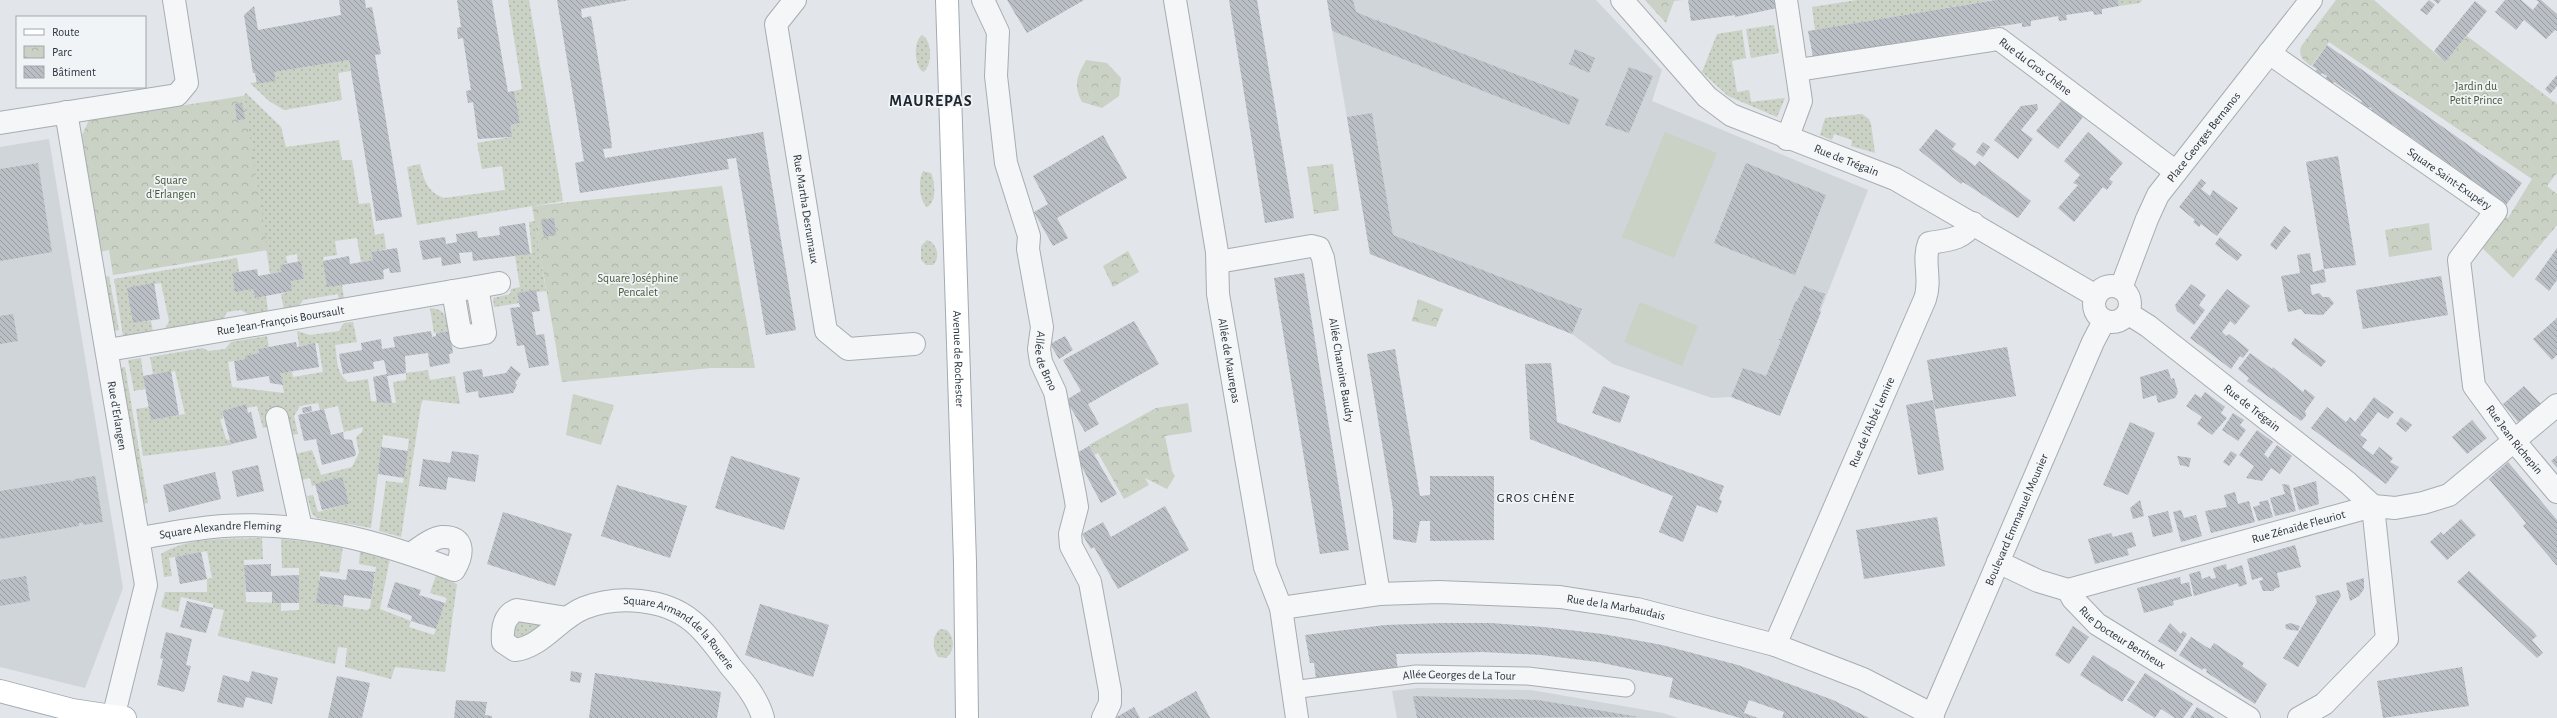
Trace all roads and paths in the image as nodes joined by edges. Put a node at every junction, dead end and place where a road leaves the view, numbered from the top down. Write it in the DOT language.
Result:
graph roads {
  1 [pos="174,0"];
  2 [pos="795,0"];
  3 [pos="948,0"];
  4 [pos="983,0"];
  5 [pos="1175,0"];
  6 [pos="1622,0"];
  7 [pos="1786,0"];
  8 [pos="2311,0"];
  9 [pos="2269,53"];
  10 [pos="1798,70"];
  11 [pos="66,112"];
  12 [pos="0,123"];
  13 [pos="1787,139"];
  14 [pos="2176,172"];
  15 [pos="1973,223"];
  16 [pos="1218,262"];
  17 [pos="500,283"];
  18 [pos="477,287"];
  19 [pos="2121,288"];
  20 [pos="453,291"];
  21 [pos="2096,296"];
  22 [pos="2129,314"];
  23 [pos="2104,321"];
  24 [pos="914,344"];
  25 [pos="108,350"];
  26 [pos="2474,386"];
  27 [pos="2557,405"];
  28 [pos="276,418"];
  29 [pos="2515,442"];
  30 [pos="2557,492"];
  31 [pos="2373,506"];
  32 [pos="301,528"];
  33 [pos="139,538"];
  34 [pos="412,553"];
  35 [pos="1998,562"];
  36 [pos="2068,590"];
  37 [pos="1380,594"];
  38 [pos="1281,608"];
  39 [pos="567,618"];
  40 [pos="1775,645"];
  41 [pos="1626,688"];
  42 [pos="1292,690"];
  43 [pos="0,691"];
  44 [pos="0,702"];
  45 [pos="1932,716"];
  46 [pos="117,717"];
  47 [pos="52,718"];
  48 [pos="763,718"];
  49 [pos="967,718"];
  50 [pos="1103,718"];
  51 [pos="1297,718"];
  52 [pos="2249,718"];
  53 [pos="2299,718"];
  1 -- 11 [label="street"];
  2 -- 24 [label="street, Rue Martha Desrumaux"];
  3 -- 49 [label="main road, Avenue de Rochester"];
  4 -- 50 [label="street, Allée de Brno"];
  5 -- 16 [label="street, Allée de Maurepas"];
  6 -- 13 [label="street, Rue de Trégain"];
  7 -- 10 [label="street"];
  8 -- 9 [label="street, Place Georges Bernanos"];
  9 -- 14 [label="street, Place Georges Bernanos"];
  9 -- 26 [label="street, Square Saint-Exupéry"];
  10 -- 13 [label="street"];
  10 -- 14 [label="street, Rue du Gros Chêne"];
  11 -- 12 [label="street"];
  11 -- 25 [label="street, Rue d'Erlangen"];
  13 -- 15 [label="street, Rue de Trégain"];
  14 -- 19 [label="street, Place Georges Bernanos"];
  15 -- 21 [label="street, Rue de Trégain"];
  15 -- 40 [label="street, Rue de l'Abbé Lemire"];
  16 -- 37 [label="street, Allée Chanoine Baudry"];
  16 -- 38 [label="street, Allée de Maurepas"];
  17 -- 18 [label="street, Rue Jean-François Boursault"];
  18 -- 20 [label="street, Rue Jean-François Boursault"];
  18 -- 20 [label="street"];
  19 -- 21 [label="street"];
  19 -- 22 [label="street"];
  20 -- 25 [label="street, Rue Jean-François Boursault"];
  21 -- 23 [label="street"];
  22 -- 23 [label="street"];
  22 -- 31 [label="street, Rue de Trégain"];
  23 -- 35 [label="street, Boulevard Emmanuel Mounier"];
  25 -- 33 [label="street, Rue d'Erlangen"];
  26 -- 29 [label="street, Rue Jean Richepin"];
  27 -- 29 [label="street, Rue Zénaïde Fleuriot"];
  28 -- 32 [label="street"];
  29 -- 30 [label="street, Rue Jean Richepin"];
  29 -- 31 [label="street, Rue Zénaïde Fleuriot"];
  31 -- 36 [label="street, Rue Zénaïde Fleuriot"];
  31 -- 53 [label="street"];
  32 -- 33 [label="street, Square Alexandre Fleming"];
  32 -- 34 [label="street, Square Alexandre Fleming"];
  33 -- 46 [label="street, Rue d'Erlangen"];
  35 -- 36 [label="street"];
  35 -- 45 [label="street, Boulevard Emmanuel Mounier"];
  36 -- 52 [label="street, Rue Docteur Bertheux"];
  37 -- 38 [label="street, Rue de la Marbaudais"];
  37 -- 40 [label="street, Rue de la Marbaudais"];
  38 -- 42 [label="street, Allée de Maurepas"];
  39 -- 48 [label="street, Square Armand de la Rouerie"];
  40 -- 45 [label="street, Rue de la Marbaudais"];
  41 -- 42 [label="street, Allée Georges de La Tour"];
  42 -- 51 [label="street, Allée de Maurepas"];
  43 -- 46 [label="main road"];
  44 -- 47 [label="main road"];
}
